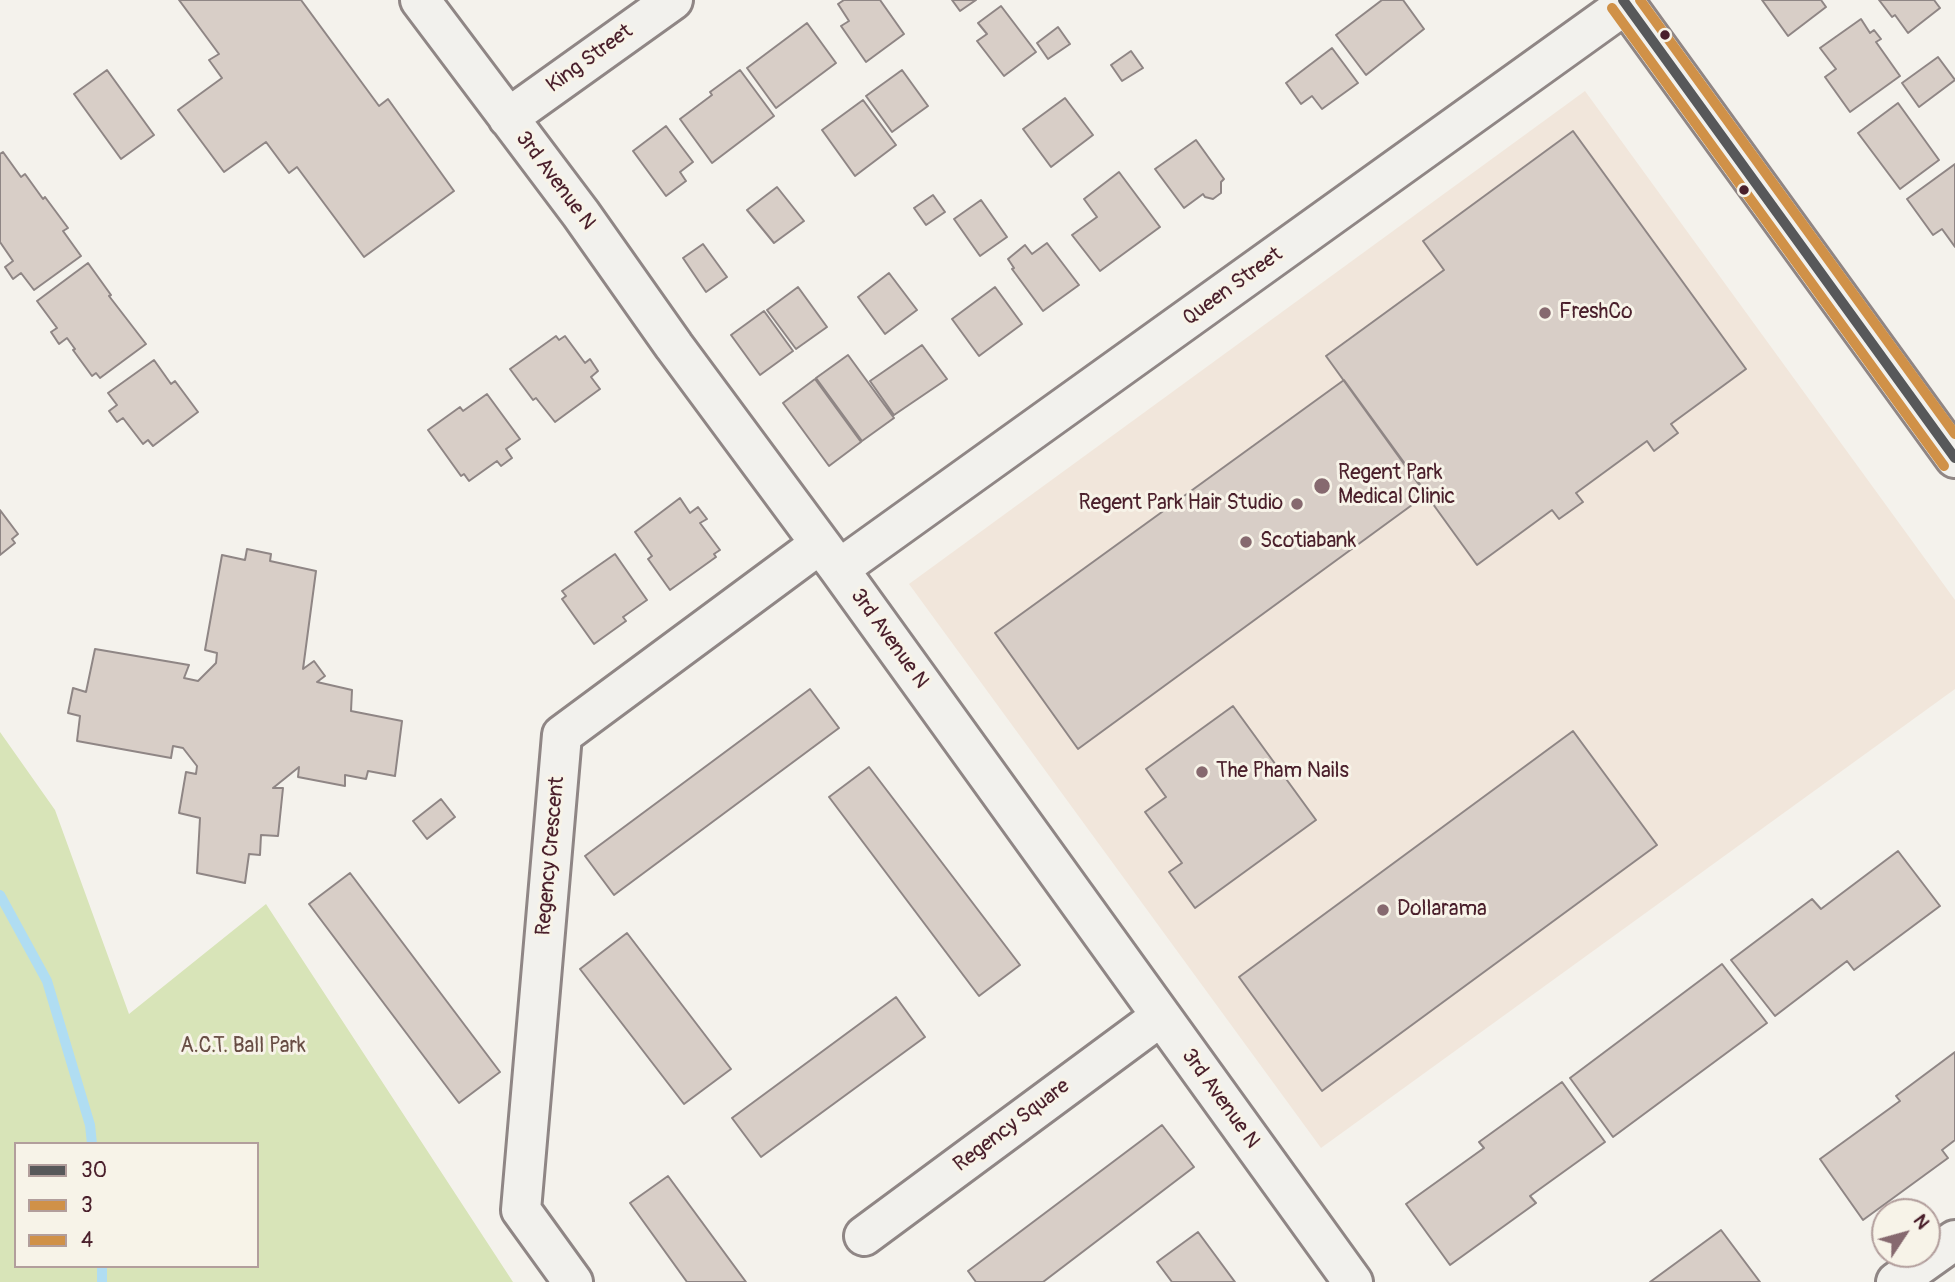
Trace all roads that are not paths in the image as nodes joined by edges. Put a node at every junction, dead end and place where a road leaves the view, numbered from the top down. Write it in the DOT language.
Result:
graph roads {
  1 [pos="420,0"];
  2 [pos="673,0"];
  3 [pos="1625,2"];
  4 [pos="508,118"];
  5 [pos="1955,458"];
  6 [pos="829,556"];
  7 [pos="1160,1017"];
  8 [pos="864,1236"];
  9 [pos="1955,1240"];
  10 [pos="573,1282"];
  11 [pos="1353,1282"];
  12 [pos="1896,1282"];
  1 -- 4 [label="street, 3rd Avenue N"];
  2 -- 4 [label="street, King Street"];
  3 -- 5 [label="street"];
  3 -- 6 [label="street, Queen Street"];
  4 -- 6 [label="street, 3rd Avenue N"];
  6 -- 7 [label="street, 3rd Avenue N"];
  6 -- 10 [label="street, Regency Crescent"];
  7 -- 8 [label="street, Regency Square"];
  7 -- 11 [label="street, 3rd Avenue N"];
  9 -- 12 [label="street"];
}
